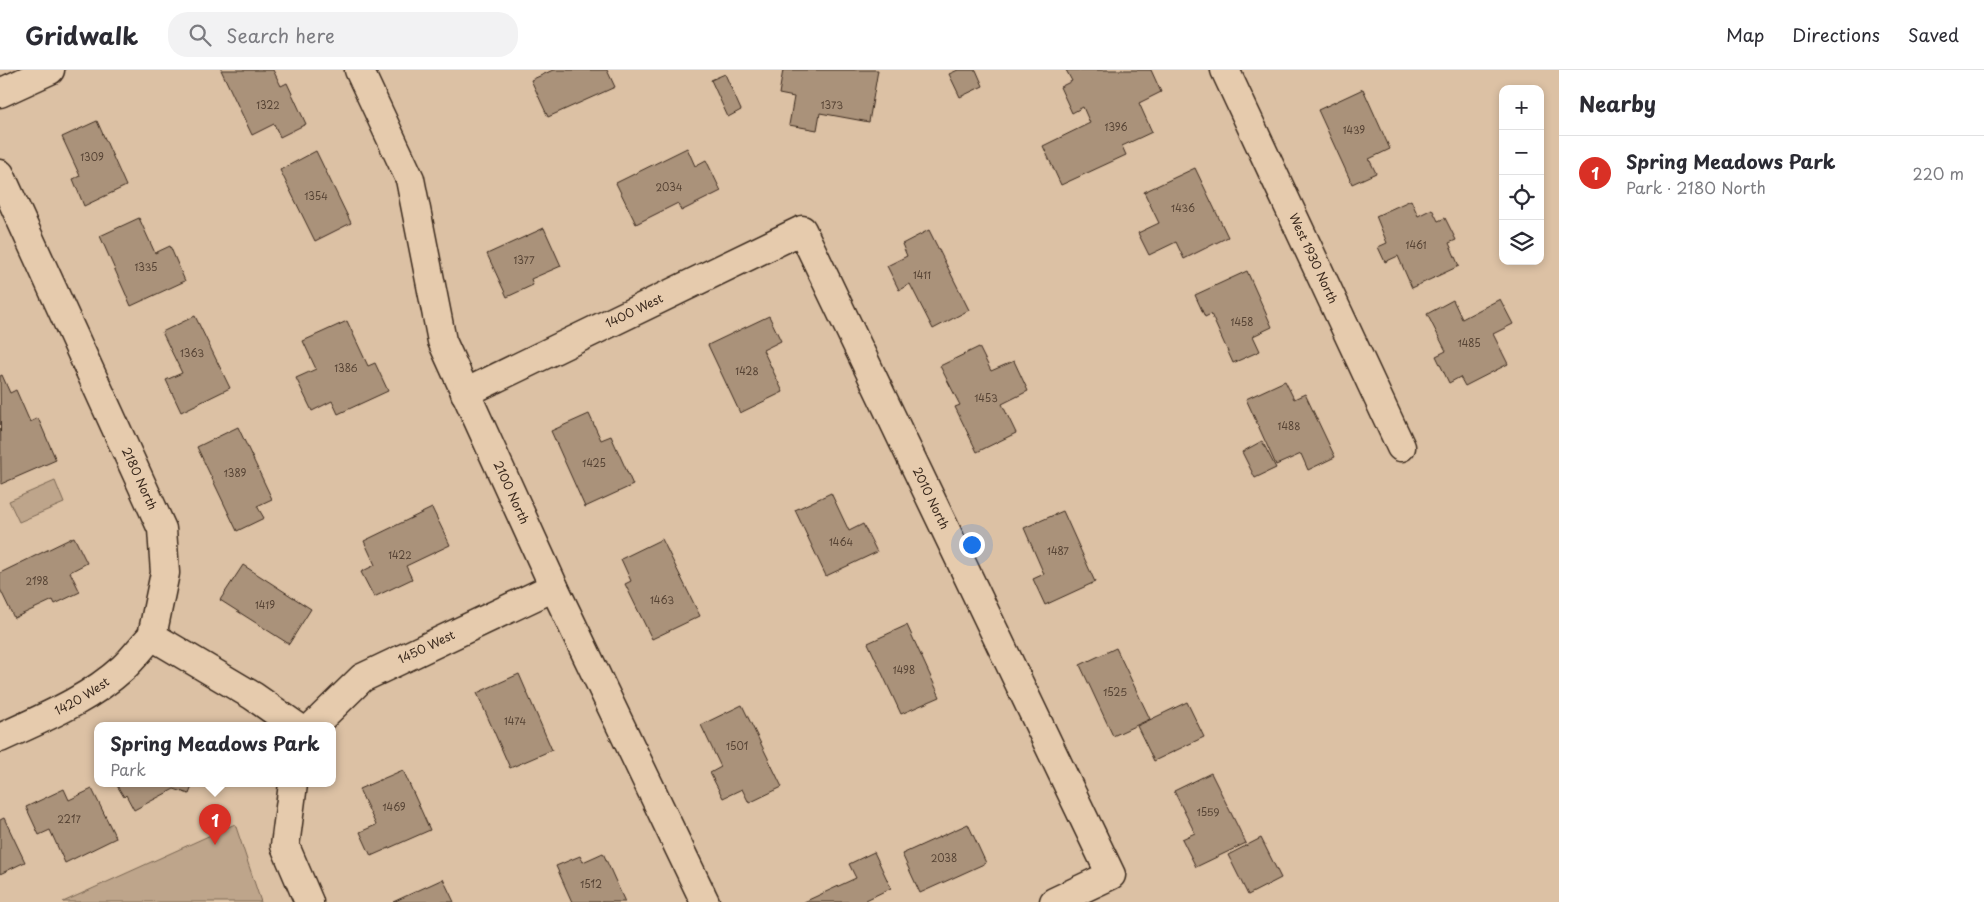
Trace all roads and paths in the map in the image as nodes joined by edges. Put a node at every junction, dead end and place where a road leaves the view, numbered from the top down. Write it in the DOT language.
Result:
graph roads {
  1 [pos="50,70"];
  2 [pos="359,70"];
  3 [pos="1224,70"];
  4 [pos="0,92"];
  5 [pos="0,174"];
  6 [pos="802,230"];
  7 [pos="465,393"];
  8 [pos="1401,447"];
  9 [pos="554,587"];
  10 [pos="152,636"];
  11 [pos="290,722"];
  12 [pos="317,722"];
  13 [pos="0,738"];
  14 [pos="293,787"];
  15 [pos="309,902"];
  16 [pos="705,902"];
  17 [pos="1054,902"];
  1 -- 4 [label="street"];
  2 -- 7 [label="street, 2100 North"];
  3 -- 8 [label="street, West 1930 North"];
  5 -- 10 [label="street, 2180 North"];
  6 -- 7 [label="street, 1400 West"];
  6 -- 17 [label="street, 2010 North"];
  7 -- 9 [label="street, 2100 North"];
  9 -- 12 [label="street, 1450 West"];
  9 -- 16 [label="street, 2100 North"];
  10 -- 11 [label="street"];
  10 -- 13 [label="street, 1420 West"];
  14 -- 15 [label="street"];
}
